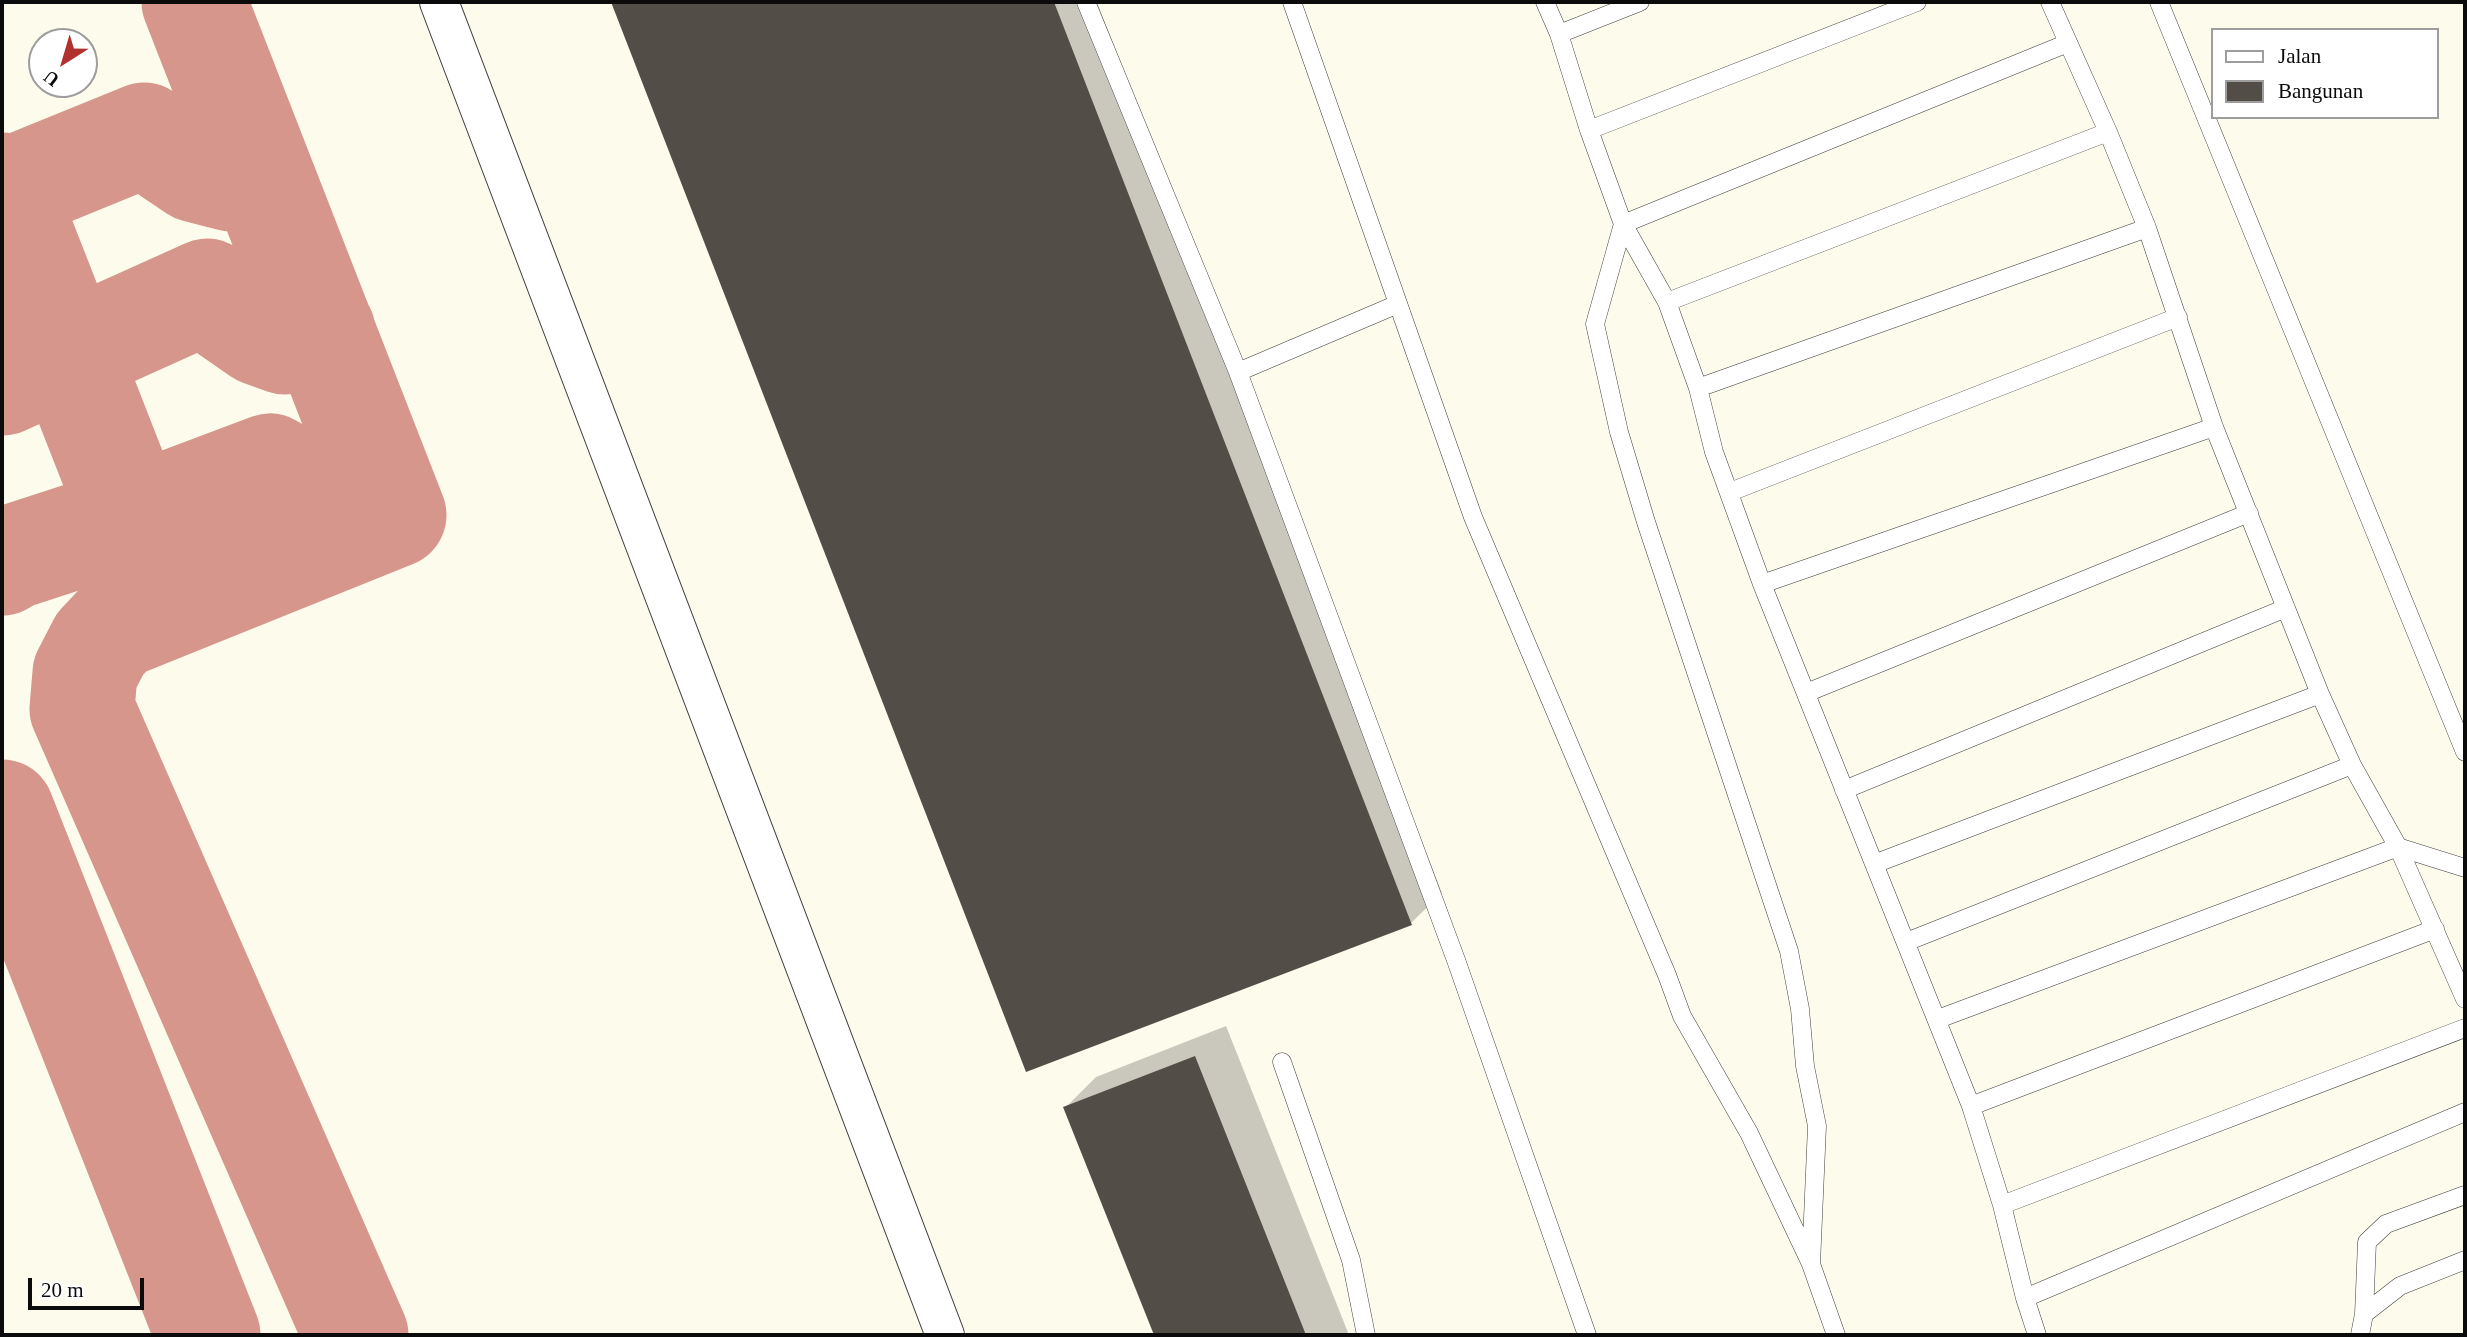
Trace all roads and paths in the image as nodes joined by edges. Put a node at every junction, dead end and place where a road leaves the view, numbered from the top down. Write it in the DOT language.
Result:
graph roads {
  1 [pos="439,2"];
  2 [pos="1086,2"];
  3 [pos="1292,2"];
  4 [pos="1545,2"];
  5 [pos="1640,2"];
  6 [pos="1917,2"];
  7 [pos="2050,2"];
  8 [pos="2159,2"];
  9 [pos="1559,34"];
  10 [pos="2068,43"];
  11 [pos="1588,131"];
  12 [pos="2108,131"];
  13 [pos="1623,224"];
  14 [pos="2147,228"];
  15 [pos="1667,302"];
  16 [pos="1398,304"];
  17 [pos="2178,317"];
  18 [pos="1238,372"];
  19 [pos="1698,388"];
  20 [pos="2214,426"];
  21 [pos="1730,492"];
  22 [pos="2249,513"];
  23 [pos="1762,584"];
  24 [pos="2286,608"];
  25 [pos="1806,693"];
  26 [pos="2320,694"];
  27 [pos="2465,752"];
  28 [pos="2352,765"];
  29 [pos="1844,790"];
  30 [pos="2398,847"];
  31 [pos="1874,864"];
  32 [pos="2465,867"];
  33 [pos="2435,929"];
  34 [pos="1906,942"];
  35 [pos="2465,999"];
  36 [pos="1938,1019"];
  37 [pos="2465,1028"];
  38 [pos="1282,1062"];
  39 [pos="1971,1106"];
  40 [pos="2465,1112"];
  41 [pos="2465,1195"];
  42 [pos="2002,1205"];
  43 [pos="2465,1260"];
  44 [pos="1811,1264"];
  45 [pos="2025,1298"];
  46 [pos="2364,1314"];
  47 [pos="945,1335"];
  48 [pos="1366,1335"];
  49 [pos="1587,1335"];
  50 [pos="1836,1335"];
  51 [pos="2037,1335"];
  52 [pos="2360,1335"];
  1 -- 47 [label="street"];
  2 -- 18 [label="lane"];
  3 -- 16 [label="lane"];
  4 -- 9 [label="lane"];
  5 -- 9 [label="lane"];
  6 -- 11 [label="lane"];
  7 -- 10 [label="lane"];
  8 -- 27 [label="lane"];
  9 -- 11 [label="lane"];
  10 -- 12 [label="lane"];
  10 -- 13 [label="lane"];
  11 -- 13 [label="lane"];
  12 -- 14 [label="lane"];
  12 -- 15 [label="lane"];
  13 -- 15 [label="lane"];
  13 -- 44 [label="lane"];
  14 -- 17 [label="lane"];
  14 -- 19 [label="lane"];
  15 -- 19 [label="lane"];
  16 -- 18 [label="lane"];
  16 -- 44 [label="lane"];
  17 -- 20 [label="lane"];
  17 -- 21 [label="lane"];
  18 -- 49 [label="lane"];
  19 -- 21 [label="lane"];
  20 -- 22 [label="lane"];
  20 -- 23 [label="lane"];
  21 -- 23 [label="lane"];
  22 -- 24 [label="lane"];
  22 -- 25 [label="lane"];
  23 -- 25 [label="lane"];
  24 -- 26 [label="lane"];
  24 -- 29 [label="lane"];
  25 -- 29 [label="lane"];
  26 -- 28 [label="lane"];
  26 -- 31 [label="lane"];
  28 -- 30 [label="lane"];
  28 -- 34 [label="lane"];
  29 -- 31 [label="lane"];
  30 -- 32 [label="lane"];
  30 -- 33 [label="lane"];
  30 -- 36 [label="lane"];
  31 -- 34 [label="lane"];
  33 -- 35 [label="lane"];
  33 -- 39 [label="lane"];
  34 -- 36 [label="lane"];
  36 -- 39 [label="lane"];
  37 -- 42 [label="lane"];
  38 -- 48 [label="lane"];
  39 -- 42 [label="lane"];
  40 -- 45 [label="lane"];
  41 -- 46 [label="lane"];
  42 -- 45 [label="lane"];
  43 -- 46 [label="lane"];
  44 -- 50 [label="lane"];
  45 -- 51 [label="lane"];
  46 -- 52 [label="lane"];
}
